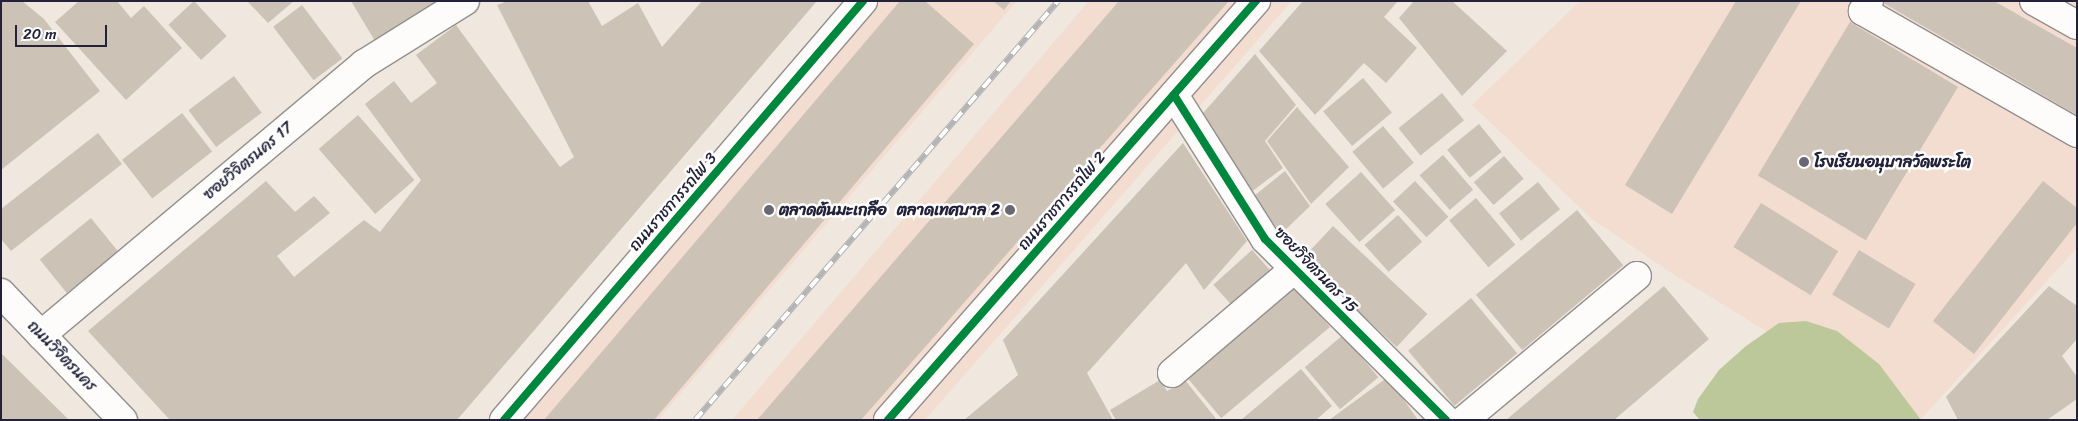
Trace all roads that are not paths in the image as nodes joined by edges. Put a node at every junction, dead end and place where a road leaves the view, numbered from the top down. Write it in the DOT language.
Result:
graph roads {
  1 [pos="465,1"];
  2 [pos="863,1"];
  3 [pos="1256,1"];
  4 [pos="1869,1"];
  5 [pos="2034,1"];
  6 [pos="2077,25"];
  7 [pos="1174,95"];
  8 [pos="2077,133"];
  9 [pos="1294,269"];
  10 [pos="1637,276"];
  11 [pos="1,293"];
  12 [pos="41,335"];
  13 [pos="1172,374"];
  14 [pos="123,420"];
  15 [pos="504,420"];
  16 [pos="888,420"];
  17 [pos="1446,420"];
  18 [pos="1464,420"];
  1 -- 12 [label="street, ซอยวิจิตรนคร 17"];
  2 -- 15 [label="street, ถนนราชการรถไฟ 3"];
  3 -- 7 [label="street, ถนนราชการรถไฟ 2"];
  4 -- 8 [label="street"];
  5 -- 6 [label="street"];
  7 -- 9 [label="street, ซอยวิจิตรนคร 15"];
  7 -- 16 [label="street, ถนนราชการรถไฟ 2"];
  9 -- 13 [label="street"];
  9 -- 17 [label="street, ซอยวิจิตรนคร 15"];
  10 -- 18 [label="street"];
  11 -- 12 [label="street, ถนนวิจิตรนคร"];
  12 -- 14 [label="street, ถนนวิจิตรนคร"];
}
